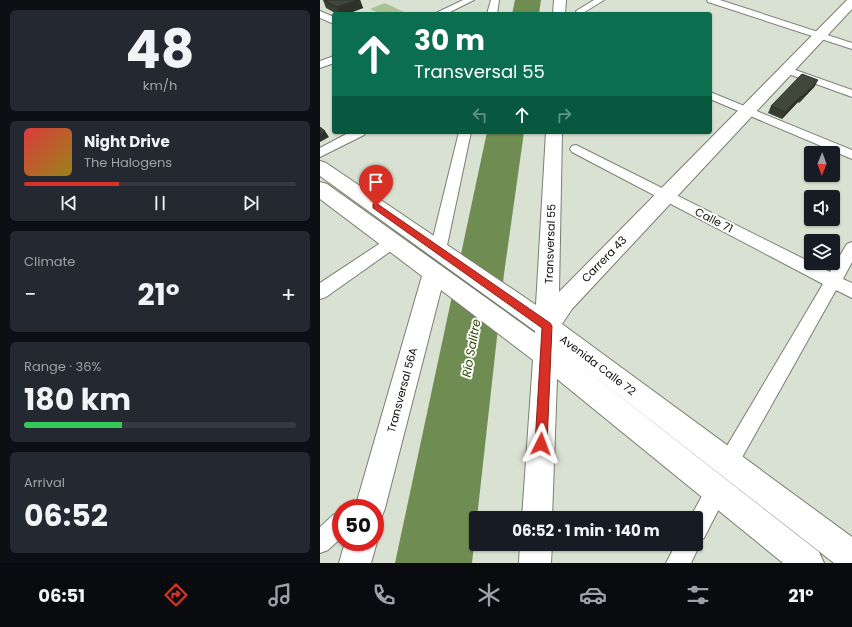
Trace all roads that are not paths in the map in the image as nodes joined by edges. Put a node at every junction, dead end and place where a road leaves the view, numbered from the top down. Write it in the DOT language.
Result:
graph roads {
  1 [pos="470,0"];
  2 [pos="495,0"];
  3 [pos="560,0"];
  4 [pos="600,0"];
  5 [pos="711,0"];
  6 [pos="724,2"];
  7 [pos="850,6"];
  8 [pos="712,10"];
  9 [pos="580,11"];
  10 [pos="443,12"];
  11 [pos="492,12"];
  12 [pos="559,12"];
  13 [pos="320,14"];
  14 [pos="332,20"];
  15 [pos="820,36"];
  16 [pos="852,46"];
  17 [pos="332,60"];
  18 [pos="320,65"];
  19 [pos="787,70"];
  20 [pos="852,94"];
  21 [pos="712,95"];
  22 [pos="748,110"];
  23 [pos="356,134"];
  24 [pos="465,134"];
  25 [pos="554,134"];
  26 [pos="576,149"];
  27 [pos="320,153"];
  28 [pos="852,155"];
  29 [pos="320,167"];
  30 [pos="320,189"];
  31 [pos="666,195"];
  32 [pos="393,242"];
  33 [pos="852,248"];
  34 [pos="442,266"];
  35 [pos="833,281"];
  36 [pos="852,291"];
  37 [pos="320,292"];
  38 [pos="547,326"];
  39 [pos="546,355"];
  40 [pos="728,463"];
  41 [pos="718,491"];
  42 [pos="368,499"];
  43 [pos="537,511"];
  44 [pos="703,518"];
  45 [pos="332,531"];
  46 [pos="320,542"];
  47 [pos="358,551"];
  48 [pos="536,551"];
  49 [pos="684,551"];
  50 [pos="852,557"];
  51 [pos="355,563"];
  52 [pos="535,563"];
  53 [pos="678,563"];
  54 [pos="808,563"];
  1 -- 10 [label="street"];
  2 -- 11 [label="street"];
  3 -- 12 [label="main road"];
  4 -- 9 [label="street"];
  5 -- 6 [label="street"];
  6 -- 8 [label="street"];
  6 -- 15 [label="street"];
  7 -- 15 [label="main road, Carrera 43"];
  13 -- 14 [label="street"];
  15 -- 16 [label="street"];
  15 -- 19 [label="main road, Carrera 43"];
  17 -- 18 [label="street"];
  19 -- 20 [label="street"];
  19 -- 22 [label="main road, Carrera 43"];
  21 -- 22 [label="street"];
  22 -- 28 [label="street"];
  22 -- 31 [label="main road, Carrera 43"];
  23 -- 27 [label="street"];
  24 -- 34 [label="street"];
  25 -- 38 [label="main road, Transversal 55"];
  26 -- 31 [label="street, Calle 71"];
  29 -- 34 [label="main road, Avenida Calle 72"];
  30 -- 32 [label="main road, Avenida Calle 72"];
  31 -- 35 [label="street, Calle 71"];
  31 -- 38 [label="main road, Carrera 43"];
  32 -- 34 [label="main road, Avenida Calle 72"];
  32 -- 37 [label="street"];
  33 -- 35 [label="street"];
  34 -- 38 [label="main road, Avenida Calle 72"];
  34 -- 39 [label="main road, Avenida Calle 72"];
  34 -- 42 [label="main road, Transversal 56A"];
  35 -- 36 [label="street, Calle 71"];
  35 -- 40 [label="street"];
  38 -- 39 [label="main road, Transversal 55"];
  38 -- 40 [label="main road, Avenida Calle 72"];
  39 -- 41 [label="main road, Avenida Calle 72"];
  39 -- 43 [label="main road"];
  40 -- 50 [label="main road, Avenida Calle 72"];
  41 -- 44 [label="street"];
  41 -- 54 [label="main road, Avenida Calle 72"];
  45 -- 46 [label="street"];
  47 -- 51 [label="main road"];
  48 -- 52 [label="main road"];
  49 -- 53 [label="street"];
}
